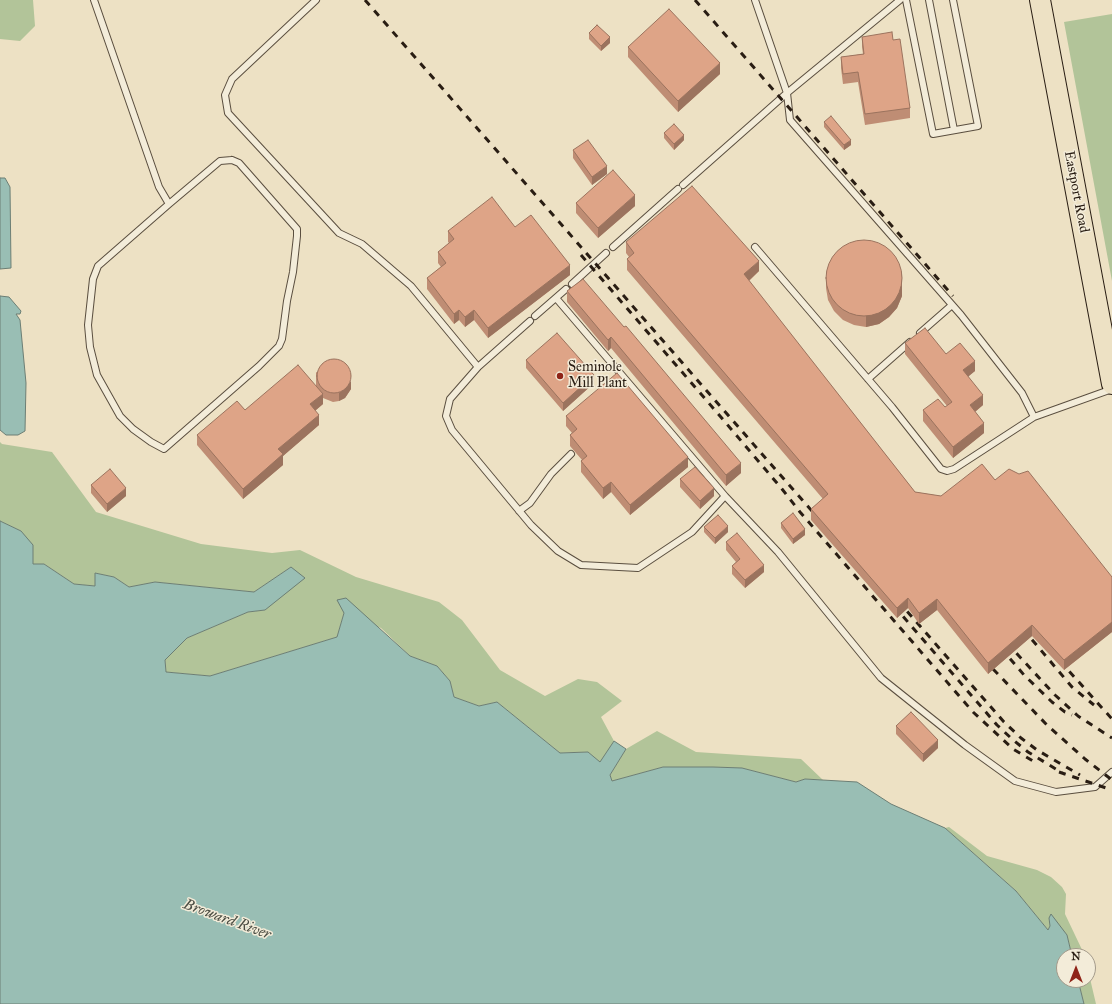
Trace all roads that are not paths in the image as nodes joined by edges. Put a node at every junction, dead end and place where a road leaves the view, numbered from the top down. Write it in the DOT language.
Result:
graph roads {
  1 [pos="94,0"];
  2 [pos="316,0"];
  3 [pos="754,0"];
  4 [pos="900,0"];
  5 [pos="906,0"];
  6 [pos="930,0"];
  7 [pos="952,0"];
  8 [pos="1040,0"];
  9 [pos="787,93"];
  10 [pos="954,130"];
  11 [pos="683,185"];
  12 [pos="678,190"];
  13 [pos="169,204"];
  14 [pos="613,247"];
  15 [pos="755,247"];
  16 [pos="606,253"];
  17 [pos="572,284"];
  18 [pos="566,289"];
  19 [pos="556,298"];
  20 [pos="952,305"];
  21 [pos="535,316"];
  22 [pos="530,321"];
  23 [pos="478,367"];
  24 [pos="868,379"];
  25 [pos="1112,384"];
  26 [pos="1112,389"];
  27 [pos="1034,417"];
  28 [pos="571,454"];
  29 [pos="726,496"];
  30 [pos="519,511"];
  31 [pos="1112,772"];
  1 -- 13 [label="lane"];
  2 -- 23 [label="lane"];
  3 -- 9 [label="lane"];
  4 -- 9 [label="lane"];
  5 -- 10 [label="lane"];
  6 -- 10 [label="lane"];
  7 -- 10 [label="lane"];
  8 -- 25 [label="main road, Eastport Road"];
  9 -- 11 [label="lane"];
  9 -- 20 [label="lane"];
  12 -- 14 [label="lane"];
  13 -- 13 [label="lane"];
  15 -- 24 [label="lane"];
  16 -- 17 [label="lane"];
  18 -- 19 [label="lane"];
  19 -- 21 [label="lane"];
  19 -- 29 [label="lane"];
  20 -- 24 [label="lane"];
  20 -- 27 [label="lane"];
  22 -- 23 [label="lane"];
  23 -- 30 [label="lane"];
  24 -- 27 [label="lane"];
  26 -- 27 [label="lane"];
  28 -- 30 [label="lane"];
  29 -- 30 [label="lane"];
  29 -- 31 [label="lane"];
}
